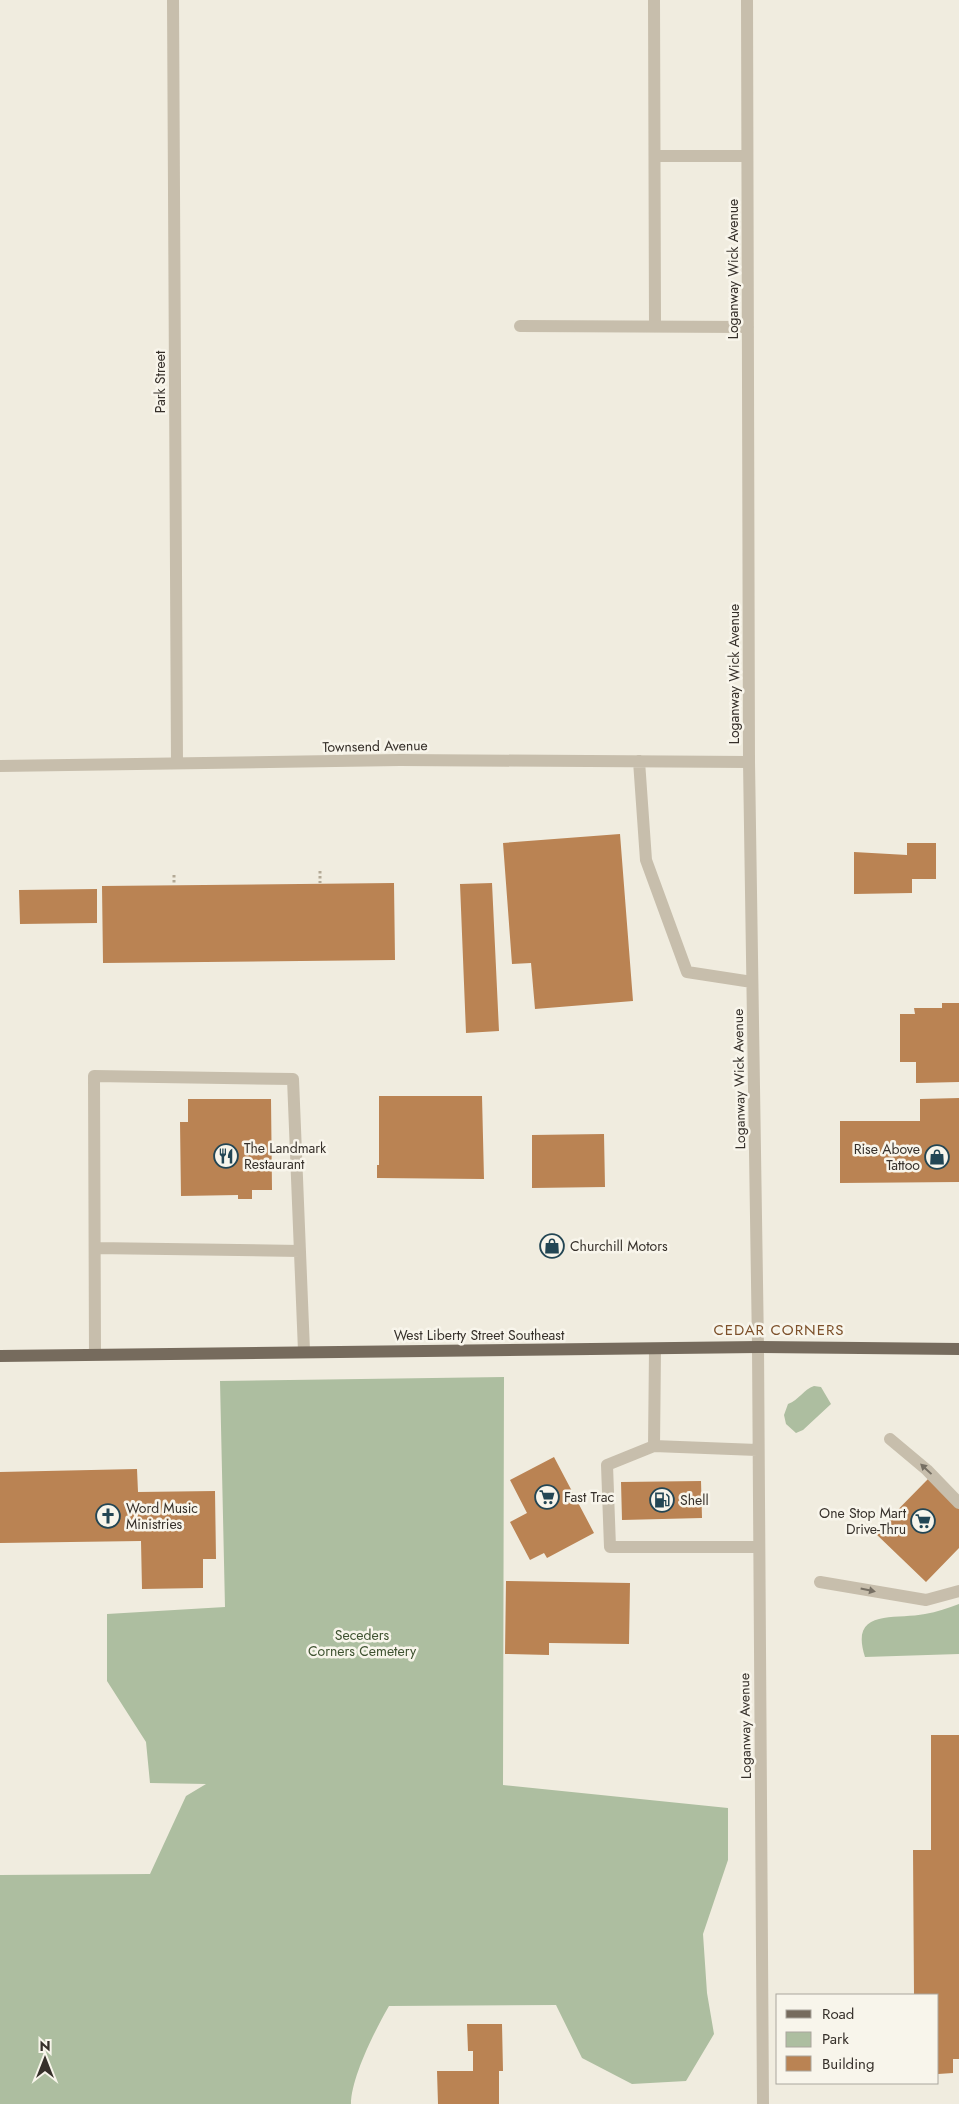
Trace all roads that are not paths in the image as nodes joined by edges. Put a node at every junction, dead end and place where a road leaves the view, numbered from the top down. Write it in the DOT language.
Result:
graph roads {
  1 [pos="172,0"];
  2 [pos="654,0"];
  3 [pos="747,0"];
  4 [pos="655,156"];
  5 [pos="748,156"];
  6 [pos="520,326"];
  7 [pos="655,326"];
  8 [pos="748,327"];
  9 [pos="639,761"];
  10 [pos="749,762"];
  11 [pos="177,763"];
  12 [pos="0,766"];
  13 [pos="752,982"];
  14 [pos="95,1248"];
  15 [pos="300,1251"];
  16 [pos="758,1347"];
  17 [pos="959,1349"];
  18 [pos="655,1350"];
  19 [pos="304,1351"];
  20 [pos="95,1354"];
  21 [pos="0,1356"];
  22 [pos="890,1439"];
  23 [pos="654,1446"];
  24 [pos="757,1450"];
  25 [pos="959,1503"];
  26 [pos="758,1547"];
  27 [pos="820,1582"];
  28 [pos="959,1591"];
  29 [pos="763,2104"];
  1 -- 11 [label="street, Park Street"];
  2 -- 4 [label="street"];
  3 -- 5 [label="street, Loganway Wick Avenue"];
  4 -- 5 [label="street"];
  4 -- 7 [label="street"];
  5 -- 8 [label="street, Loganway Wick Avenue"];
  6 -- 7 [label="street"];
  7 -- 8 [label="street"];
  8 -- 10 [label="street, Loganway Wick Avenue"];
  9 -- 10 [label="street, Townsend Avenue"];
  9 -- 11 [label="street, Townsend Avenue"];
  9 -- 13 [label="street"];
  10 -- 13 [label="street, Loganway Wick Avenue"];
  11 -- 12 [label="street, Townsend Avenue"];
  13 -- 16 [label="street, Loganway Wick Avenue"];
  14 -- 15 [label="street"];
  14 -- 15 [label="street"];
  14 -- 20 [label="street"];
  15 -- 19 [label="street"];
  16 -- 17 [label="main road, West Liberty Street Southeast"];
  16 -- 18 [label="main road, West Liberty Street Southeast"];
  16 -- 24 [label="street, Loganway Avenue"];
  18 -- 19 [label="main road, West Liberty Street Southeast"];
  18 -- 23 [label="street"];
  19 -- 20 [label="main road, West Liberty Street Southeast"];
  20 -- 21 [label="main road, West Liberty Street Southeast"];
  25 -- 22 [label="street, one-way"];
  23 -- 24 [label="street"];
  23 -- 26 [label="street"];
  24 -- 26 [label="street, Loganway Avenue"];
  26 -- 29 [label="street, Loganway Avenue"];
  27 -- 28 [label="street, one-way"];
}
